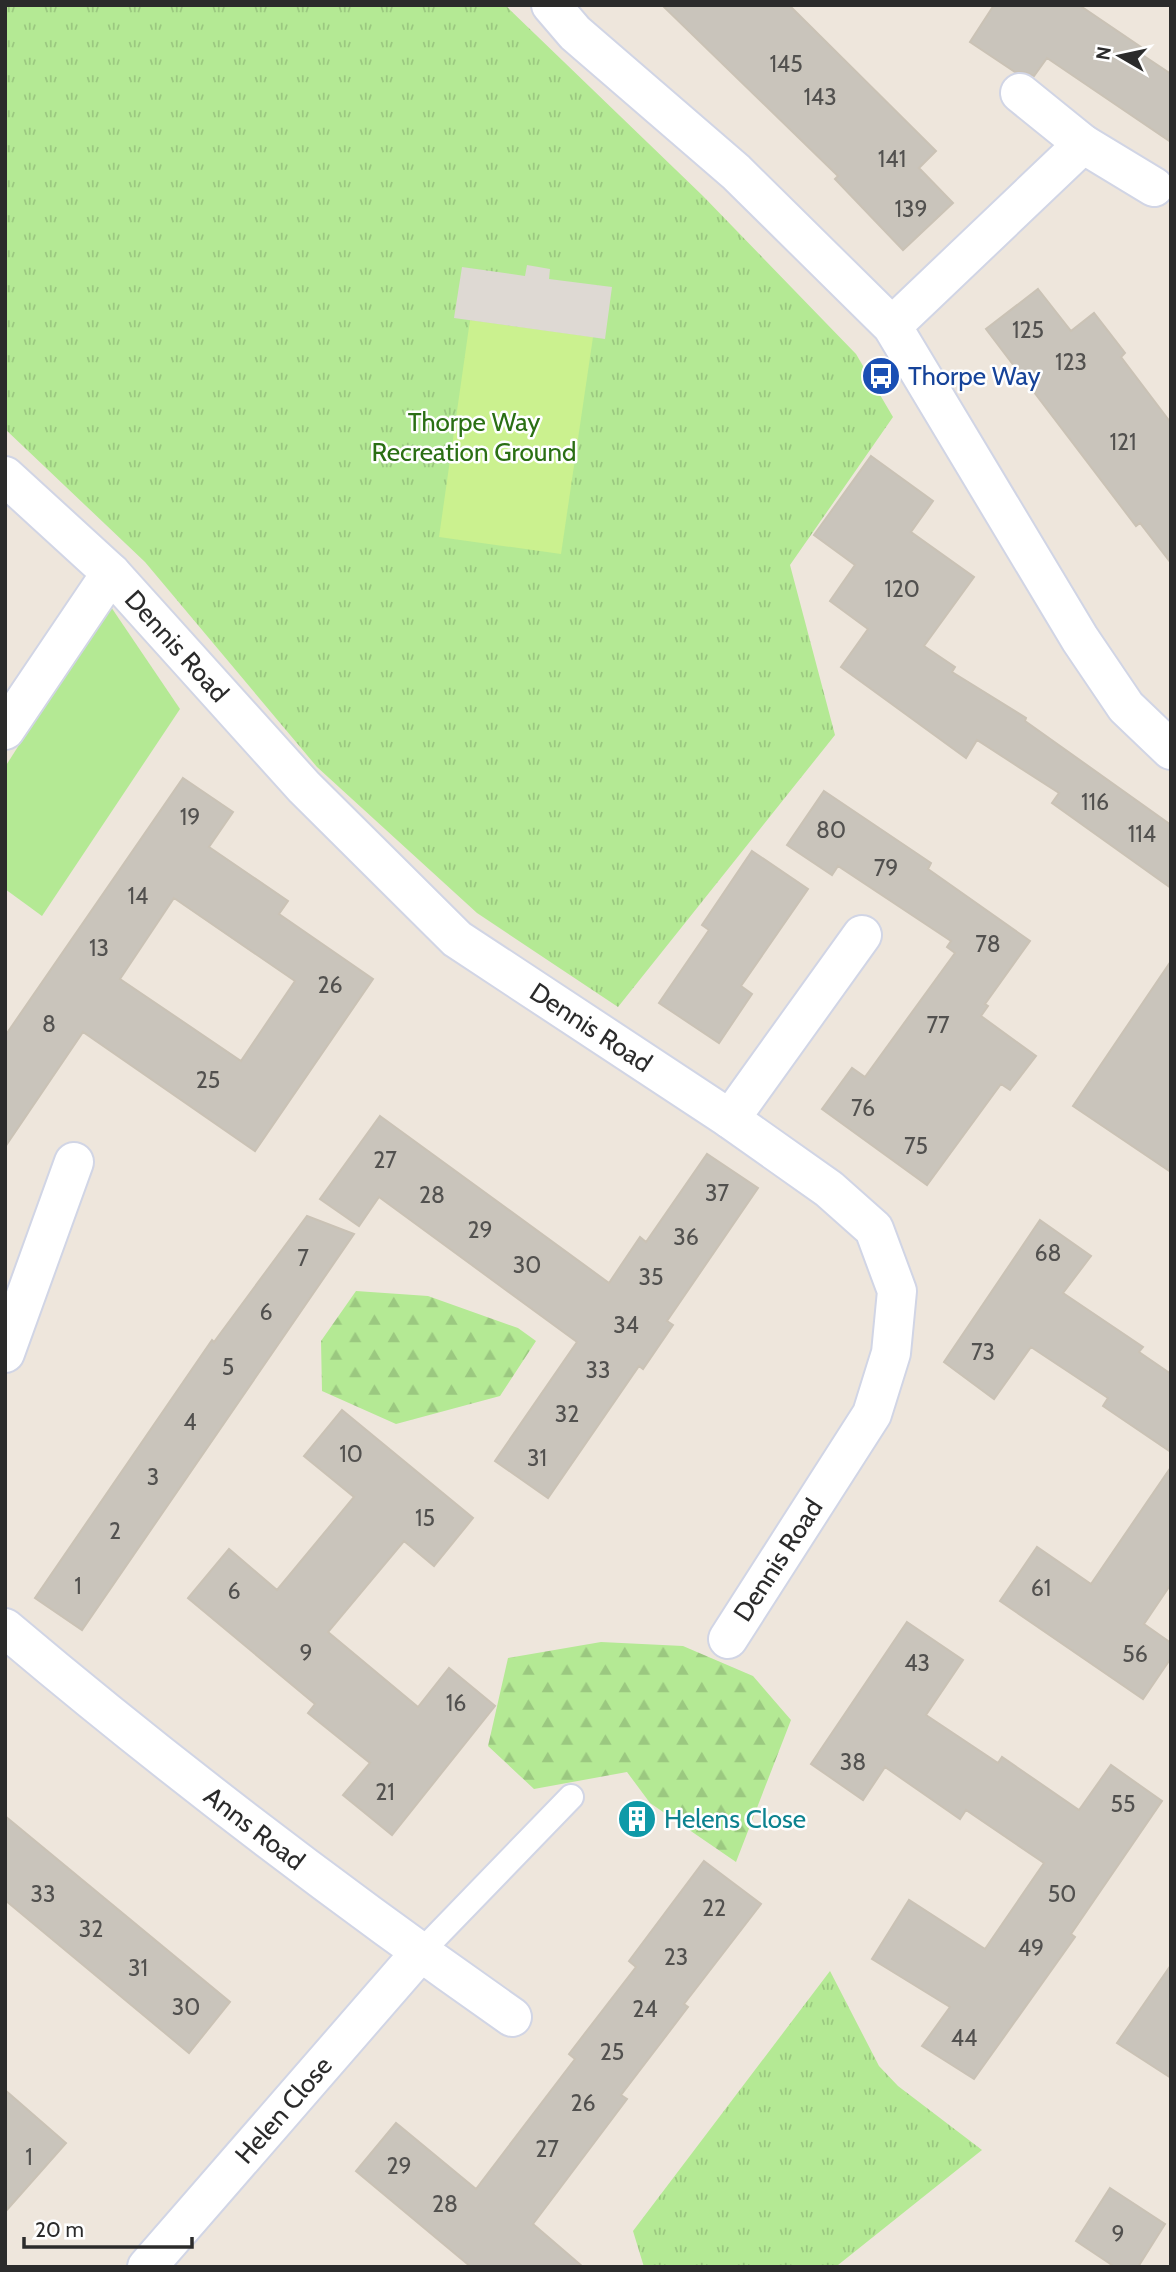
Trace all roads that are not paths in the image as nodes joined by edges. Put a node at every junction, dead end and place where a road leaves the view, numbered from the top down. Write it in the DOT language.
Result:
graph roads {
  1 [pos="551,5"];
  2 [pos="1020,93"];
  3 [pos="1083,144"];
  4 [pos="1154,187"];
  5 [pos="892,326"];
  6 [pos="5,476"];
  7 [pos="111,573"];
  8 [pos="5,730"];
  9 [pos="1171,750"];
  10 [pos="862,935"];
  11 [pos="730,1119"];
  12 [pos="74,1162"];
  13 [pos="12,1315"];
  14 [pos="5,1353"];
  15 [pos="5,1628"];
  16 [pos="728,1639"];
  17 [pos="571,1797"];
  18 [pos="420,1953"];
  19 [pos="512,2017"];
  20 [pos="147,2267"];
  1 -- 5 [label="street"];
  2 -- 3 [label="street"];
  3 -- 4 [label="street"];
  3 -- 5 [label="street"];
  5 -- 9 [label="street"];
  6 -- 7 [label="street, Dennis Road"];
  7 -- 8 [label="street"];
  7 -- 11 [label="street, Dennis Road"];
  10 -- 11 [label="street"];
  11 -- 16 [label="street, Dennis Road"];
  12 -- 13 [label="street"];
  13 -- 14 [label="street"];
  15 -- 18 [label="street, Anns Road"];
  17 -- 18 [label="lane"];
  18 -- 19 [label="street, Anns Road"];
  18 -- 20 [label="street, Helen Close"];
}
